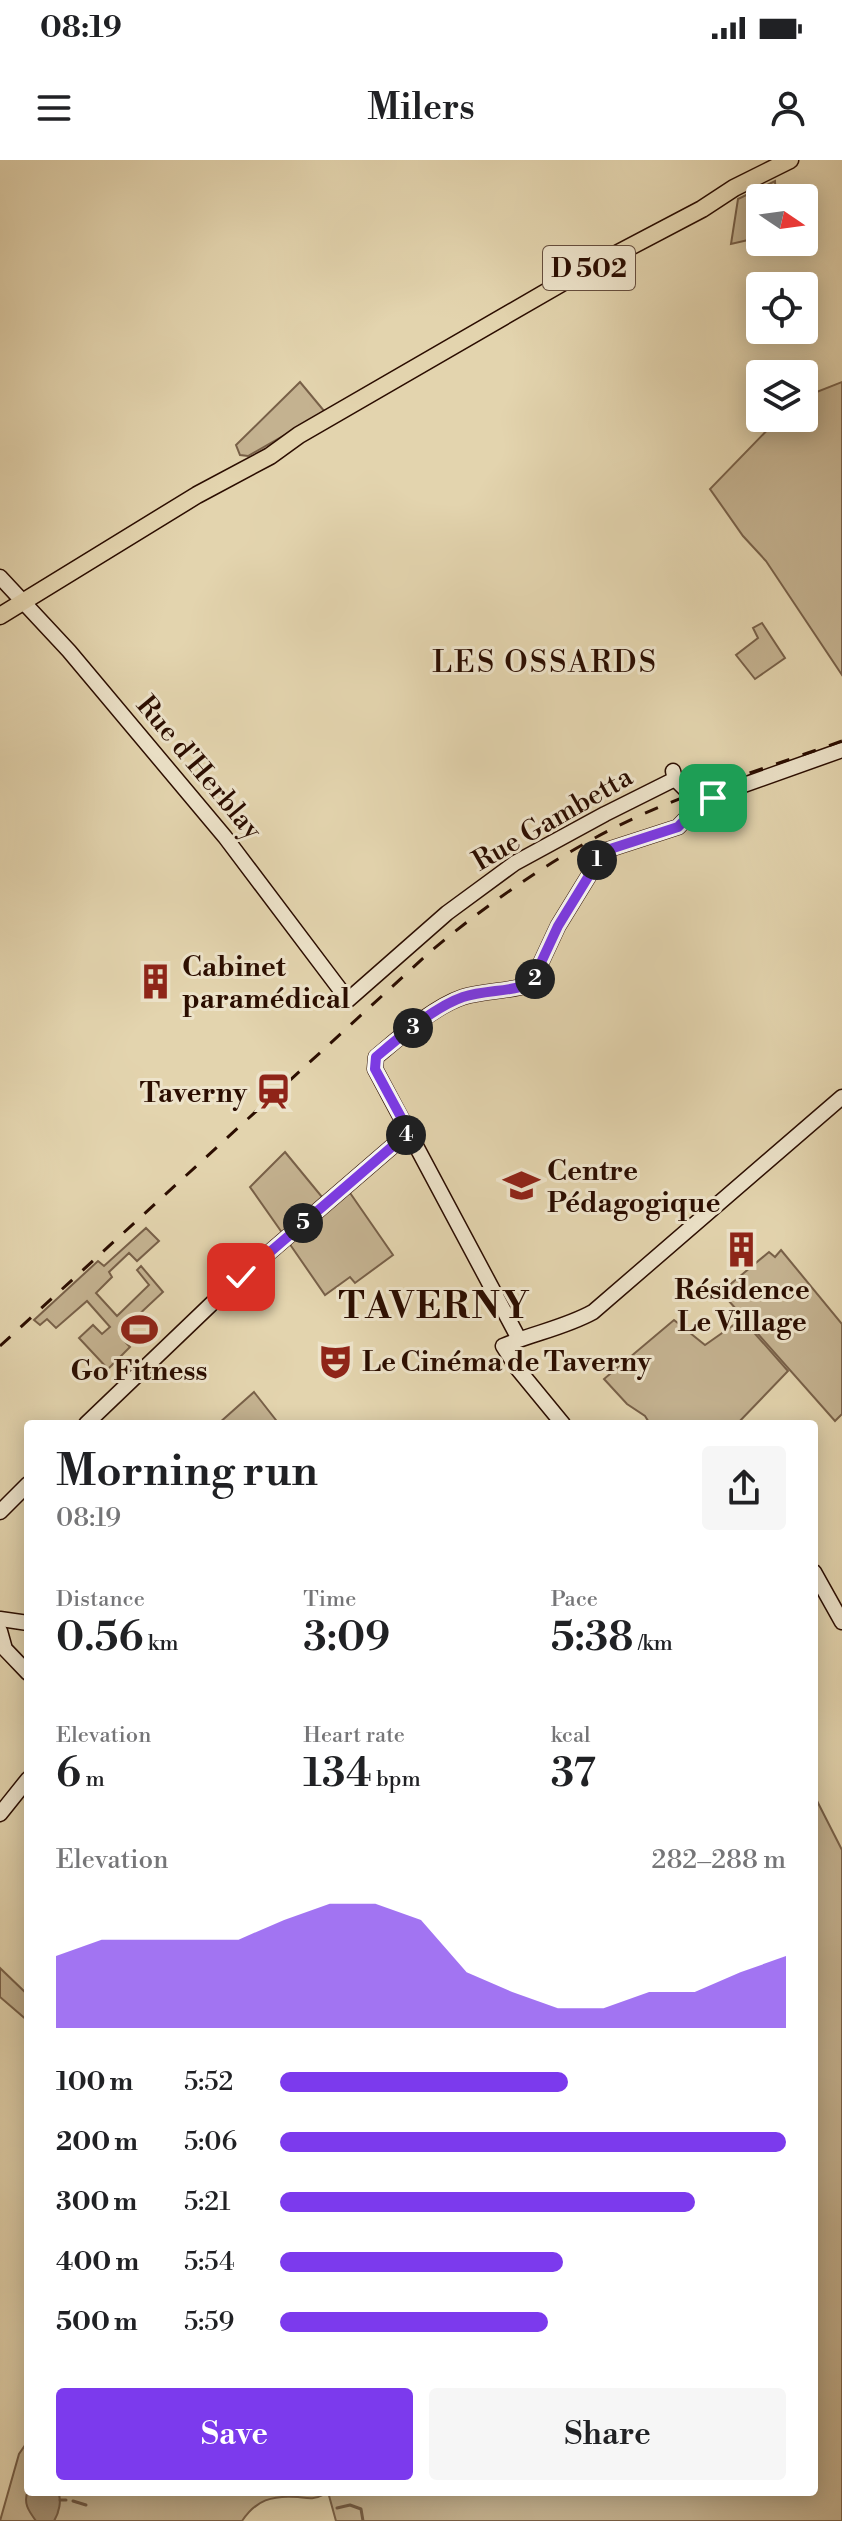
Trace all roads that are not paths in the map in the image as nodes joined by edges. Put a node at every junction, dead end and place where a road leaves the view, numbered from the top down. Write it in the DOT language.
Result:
graph roads {
  1 [pos="790,160"];
  2 [pos="806,160"];
  3 [pos="702,209"];
  4 [pos="0,577"];
  5 [pos="26,605"];
  6 [pos="0,616"];
  7 [pos="842,750"];
  8 [pos="700,804"];
  9 [pos="348,1000"];
  10 [pos="842,1097"];
  11 [pos="409,1132"];
  12 [pos="519,1339"];
  13 [pos="90,1420"];
  14 [pos="560,1420"];
  15 [pos="24,1488"];
  16 [pos="0,1512"];
  17 [pos="818,1579"];
  18 [pos="0,1619"];
  19 [pos="24,1622"];
  20 [pos="842,1622"];
  21 [pos="0,1631"];
  22 [pos="24,1669"];
  23 [pos="24,1784"];
  24 [pos="0,1814"];
  1 -- 3 [label="main road, D 502"];
  2 -- 3 [label="main road, D 502"];
  3 -- 5 [label="main road, D 502"];
  4 -- 5 [label="street, Rue d'Herblay"];
  5 -- 6 [label="main road, D 502"];
  5 -- 9 [label="street, Rue d'Herblay"];
  7 -- 8 [label="street"];
  8 -- 9 [label="street, Rue Gambetta"];
  8 -- 11 [label="street"];
  10 -- 12 [label="street"];
  11 -- 12 [label="street"];
  11 -- 13 [label="street"];
  12 -- 14 [label="street"];
  15 -- 16 [label="street"];
  17 -- 20 [label="street"];
  18 -- 19 [label="street"];
  21 -- 22 [label="street"];
  23 -- 24 [label="street"];
}
